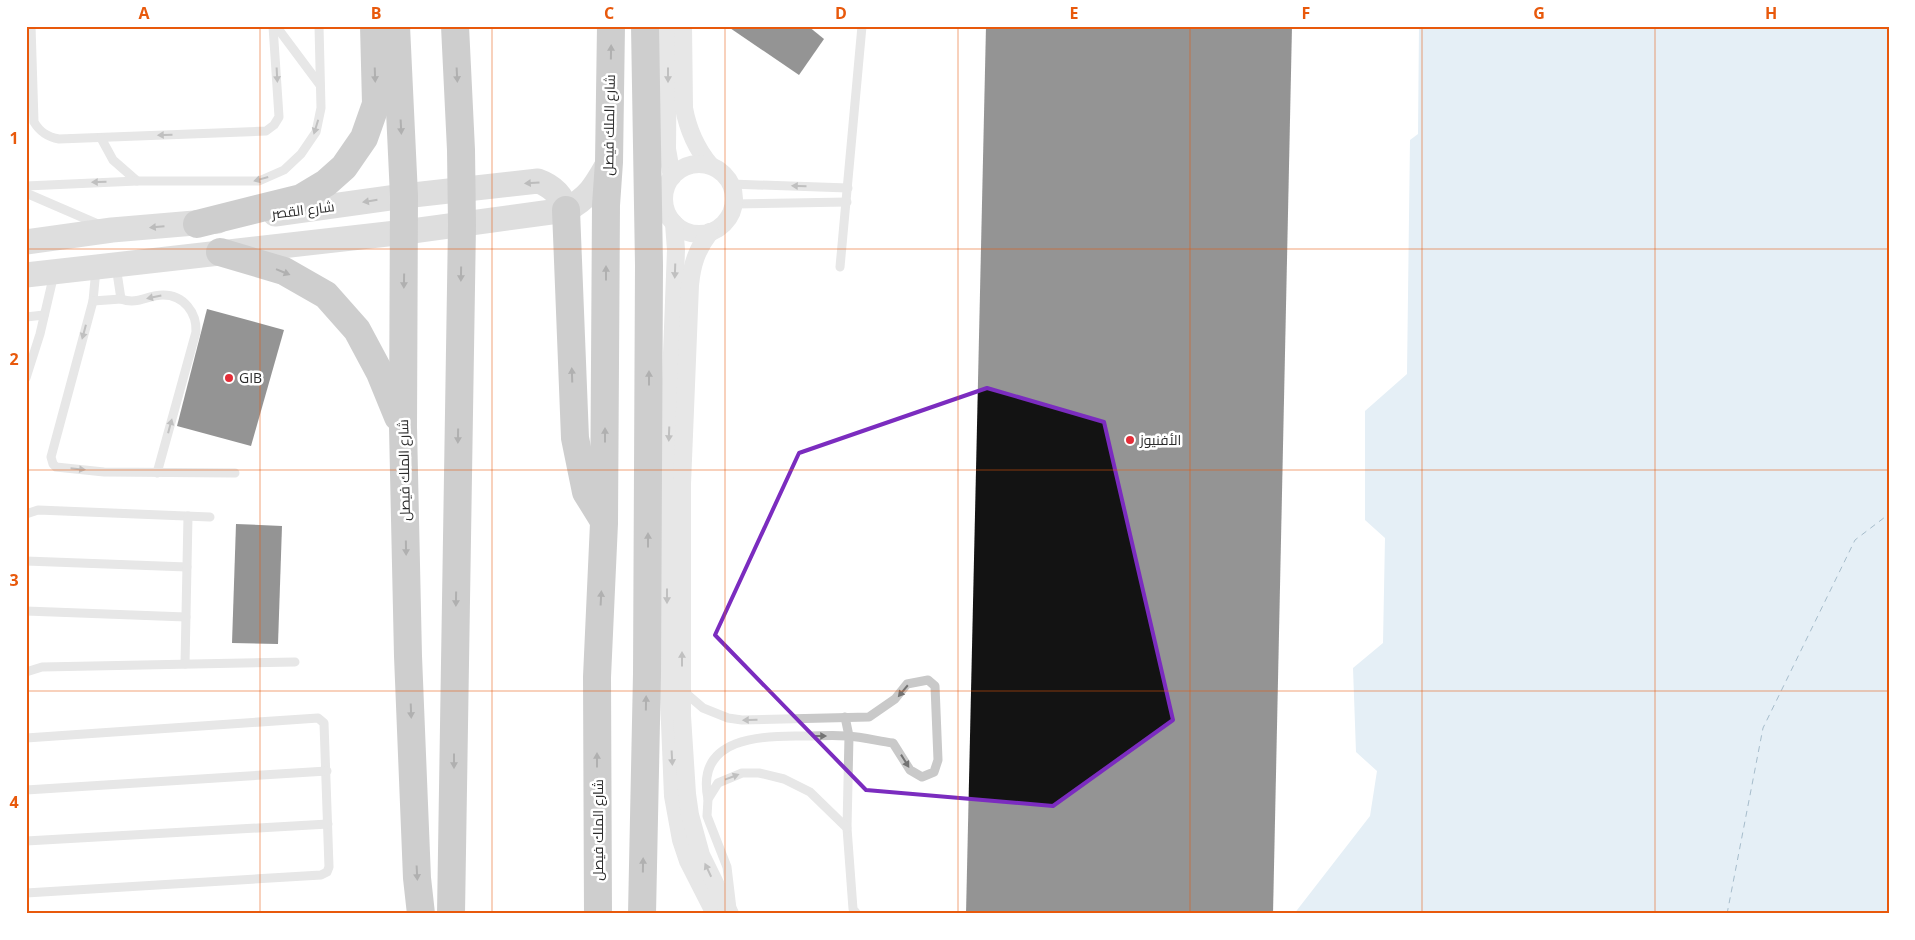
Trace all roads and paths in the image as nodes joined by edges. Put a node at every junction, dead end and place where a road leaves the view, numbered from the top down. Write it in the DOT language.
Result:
graph roads {
  1 [pos="31,26"];
  2 [pos="275,26"];
  3 [pos="319,26"];
  4 [pos="374,26"];
  5 [pos="396,26"];
  6 [pos="455,26"];
  7 [pos="611,26"];
  8 [pos="645,26"];
  9 [pos="668,26"];
  10 [pos="683,26"];
  11 [pos="862,26"];
  12 [pos="320,85"];
  13 [pos="101,138"];
  14 [pos="609,162"];
  15 [pos="710,165"];
  16 [pos="672,178"];
  17 [pos="137,181"];
  18 [pos="732,184"];
  19 [pos="26,186"];
  20 [pos="848,188"];
  21 [pos="461,191"];
  22 [pos="26,193"];
  23 [pos="404,196"];
  24 [pos="847,202"];
  25 [pos="734,204"];
  26 [pos="566,210"];
  27 [pos="674,222"];
  28 [pos="197,224"];
  29 [pos="462,225"];
  30 [pos="112,230"];
  31 [pos="405,232"];
  32 [pos="710,232"];
  33 [pos="26,242"];
  34 [pos="220,252"];
  35 [pos="106,266"];
  36 [pos="840,267"];
  37 [pos="55,272"];
  38 [pos="26,275"];
  39 [pos="121,299"];
  40 [pos="93,300"];
  41 [pos="44,315"];
  42 [pos="26,317"];
  43 [pos="26,378"];
  44 [pos="402,427"];
  45 [pos="157,473"];
  46 [pos="236,473"];
  47 [pos="26,514"];
  48 [pos="188,516"];
  49 [pos="210,517"];
  50 [pos="604,523"];
  51 [pos="26,561"];
  52 [pos="187,567"];
  53 [pos="26,611"];
  54 [pos="186,616"];
  55 [pos="295,662"];
  56 [pos="26,664"];
  57 [pos="185,664"];
  58 [pos="42,667"];
  59 [pos="26,672"];
  60 [pos="682,690"];
  61 [pos="845,717"];
  62 [pos="849,736"];
  63 [pos="26,738"];
  64 [pos="327,771"];
  65 [pos="26,790"];
  66 [pos="708,799"];
  67 [pos="328,824"];
  68 [pos="847,828"];
  69 [pos="26,841"];
  70 [pos="26,893"];
  71 [pos="421,914"];
  72 [pos="451,914"];
  73 [pos="598,914"];
  74 [pos="642,914"];
  75 [pos="715,914"];
  76 [pos="731,914"];
  77 [pos="857,914"];
  1 -- 13 [label="lane"];
  2 -- 12 [label="lane"];
  2 -- 13 [label="lane, one-way"];
  3 -- 12 [label="lane"];
  4 -- 28 [label="highway, one-way"];
  5 -- 23 [label="highway, شارع الملك فيصل, one-way"];
  6 -- 21 [label="highway, one-way"];
  14 -- 7 [label="highway, شارع الملك فيصل, one-way"];
  74 -- 8 [label="highway, one-way"];
  9 -- 16 [label="street, one-way"];
  10 -- 15 [label="street"];
  11 -- 20 [label="lane"];
  12 -- 17 [label="lane, one-way"];
  13 -- 17 [label="lane"];
  14 -- 26 [label="main road"];
  50 -- 14 [label="highway, شارع الملك فيصل, one-way"];
  15 -- 16 [label="street"];
  15 -- 18 [label="street"];
  16 -- 27 [label="street"];
  17 -- 19 [label="lane, one-way"];
  20 -- 18 [label="lane, one-way"];
  18 -- 25 [label="street"];
  20 -- 24 [label="lane"];
  21 -- 23 [label="main road, شارع القصر"];
  26 -- 21 [label="main road, شارع القصر, one-way"];
  21 -- 29 [label="highway"];
  22 -- 30 [label="lane"];
  23 -- 28 [label="main road, شارع القصر, one-way"];
  23 -- 31 [label="highway, شارع الملك فيصل"];
  24 -- 25 [label="lane"];
  24 -- 36 [label="lane"];
  25 -- 32 [label="street"];
  26 -- 29 [label="main road"];
  50 -- 26 [label="highway, one-way"];
  27 -- 32 [label="street"];
  27 -- 75 [label="street, one-way"];
  28 -- 30 [label="main road, شارع القصر, one-way"];
  29 -- 31 [label="main road"];
  29 -- 72 [label="highway, one-way"];
  30 -- 33 [label="main road, شارع القصر"];
  31 -- 34 [label="main road"];
  31 -- 44 [label="highway, شارع الملك فيصل, one-way"];
  60 -- 32 [label="street, one-way"];
  34 -- 35 [label="main road"];
  34 -- 44 [label="highway, one-way"];
  35 -- 37 [label="main road"];
  35 -- 39 [label="lane"];
  35 -- 40 [label="lane"];
  37 -- 38 [label="main road"];
  37 -- 41 [label="lane"];
  39 -- 40 [label="lane"];
  45 -- 39 [label="lane, one-way"];
  40 -- 45 [label="lane, one-way"];
  41 -- 42 [label="lane"];
  41 -- 43 [label="lane"];
  44 -- 71 [label="highway, شارع الملك فيصل, one-way"];
  45 -- 46 [label="lane"];
  47 -- 48 [label="lane"];
  48 -- 49 [label="lane"];
  48 -- 52 [label="lane"];
  73 -- 50 [label="highway, شارع الملك فيصل, one-way"];
  51 -- 52 [label="lane"];
  52 -- 54 [label="lane"];
  53 -- 54 [label="lane"];
  54 -- 57 [label="lane"];
  55 -- 57 [label="lane"];
  56 -- 58 [label="lane"];
  57 -- 58 [label="lane"];
  58 -- 59 [label="lane"];
  61 -- 60 [label="lane, one-way"];
  76 -- 60 [label="street, one-way"];
  61 -- 62 [label="lane"];
  62 -- 61 [label="lane, one-way"];
  66 -- 62 [label="lane, one-way"];
  62 -- 68 [label="lane"];
  63 -- 64 [label="lane"];
  64 -- 65 [label="lane"];
  64 -- 67 [label="lane"];
  66 -- 68 [label="lane, one-way"];
  66 -- 76 [label="lane"];
  67 -- 69 [label="lane"];
  67 -- 70 [label="lane"];
  68 -- 77 [label="lane"];
}
